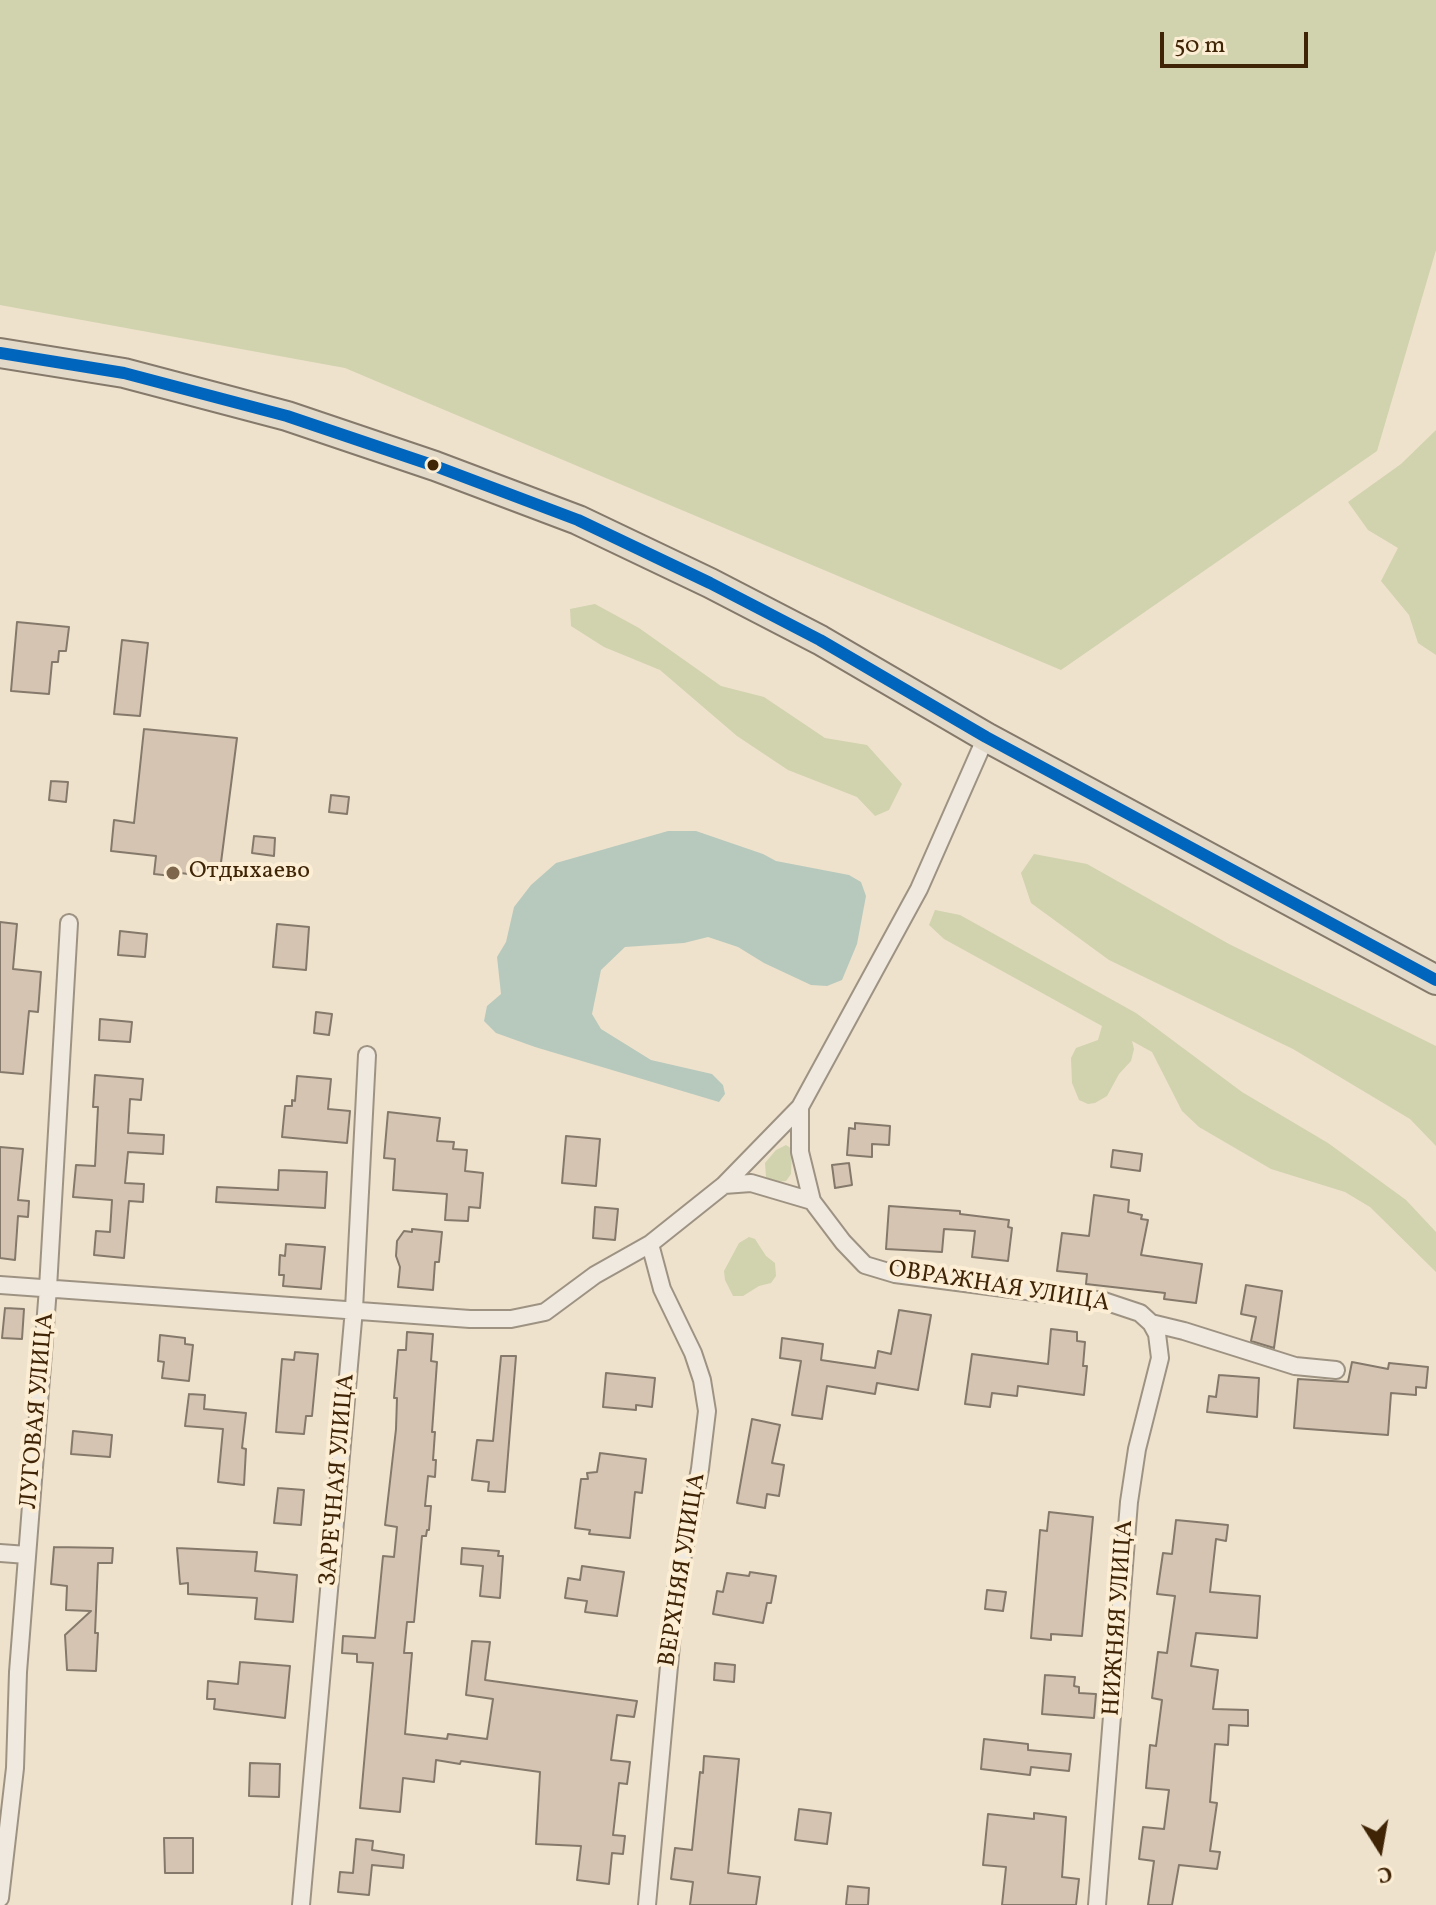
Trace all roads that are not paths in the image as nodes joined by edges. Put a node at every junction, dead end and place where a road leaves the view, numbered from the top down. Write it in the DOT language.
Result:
graph roads {
  1 [pos="0,353"];
  2 [pos="986,737"];
  3 [pos="69,923"];
  4 [pos="1436,980"];
  5 [pos="367,1055"];
  6 [pos="800,1107"];
  7 [pos="724,1185"];
  8 [pos="812,1201"];
  9 [pos="650,1244"];
  10 [pos="0,1285"];
  11 [pos="48,1288"];
  12 [pos="354,1309"];
  13 [pos="1154,1329"];
  14 [pos="1336,1370"];
  15 [pos="0,1553"];
  16 [pos="27,1555"];
  17 [pos="0,1898"];
  18 [pos="301,1905"];
  19 [pos="647,1905"];
  20 [pos="1097,1905"];
  1 -- 2 [label="highway"];
  2 -- 4 [label="highway"];
  2 -- 6 [label="street"];
  3 -- 11 [label="street, ЛУГОВАЯ УЛИЦА"];
  5 -- 12 [label="street, ЗАРЕЧНАЯ УЛИЦА"];
  6 -- 7 [label="street"];
  6 -- 8 [label="street, ОВРАЖНАЯ УЛИЦА"];
  7 -- 8 [label="street"];
  7 -- 9 [label="street"];
  8 -- 13 [label="street, ОВРАЖНАЯ УЛИЦА"];
  9 -- 12 [label="street"];
  9 -- 19 [label="street, ВЕРХНЯЯ УЛИЦА"];
  10 -- 11 [label="street"];
  11 -- 12 [label="street"];
  11 -- 16 [label="street, ЛУГОВАЯ УЛИЦА"];
  12 -- 18 [label="street, ЗАРЕЧНАЯ УЛИЦА"];
  13 -- 14 [label="street, ОВРАЖНАЯ УЛИЦА"];
  13 -- 20 [label="street, НИЖНЯЯ УЛИЦА"];
  15 -- 16 [label="street"];
  16 -- 17 [label="street, ЛУГОВАЯ УЛИЦА"];
}
